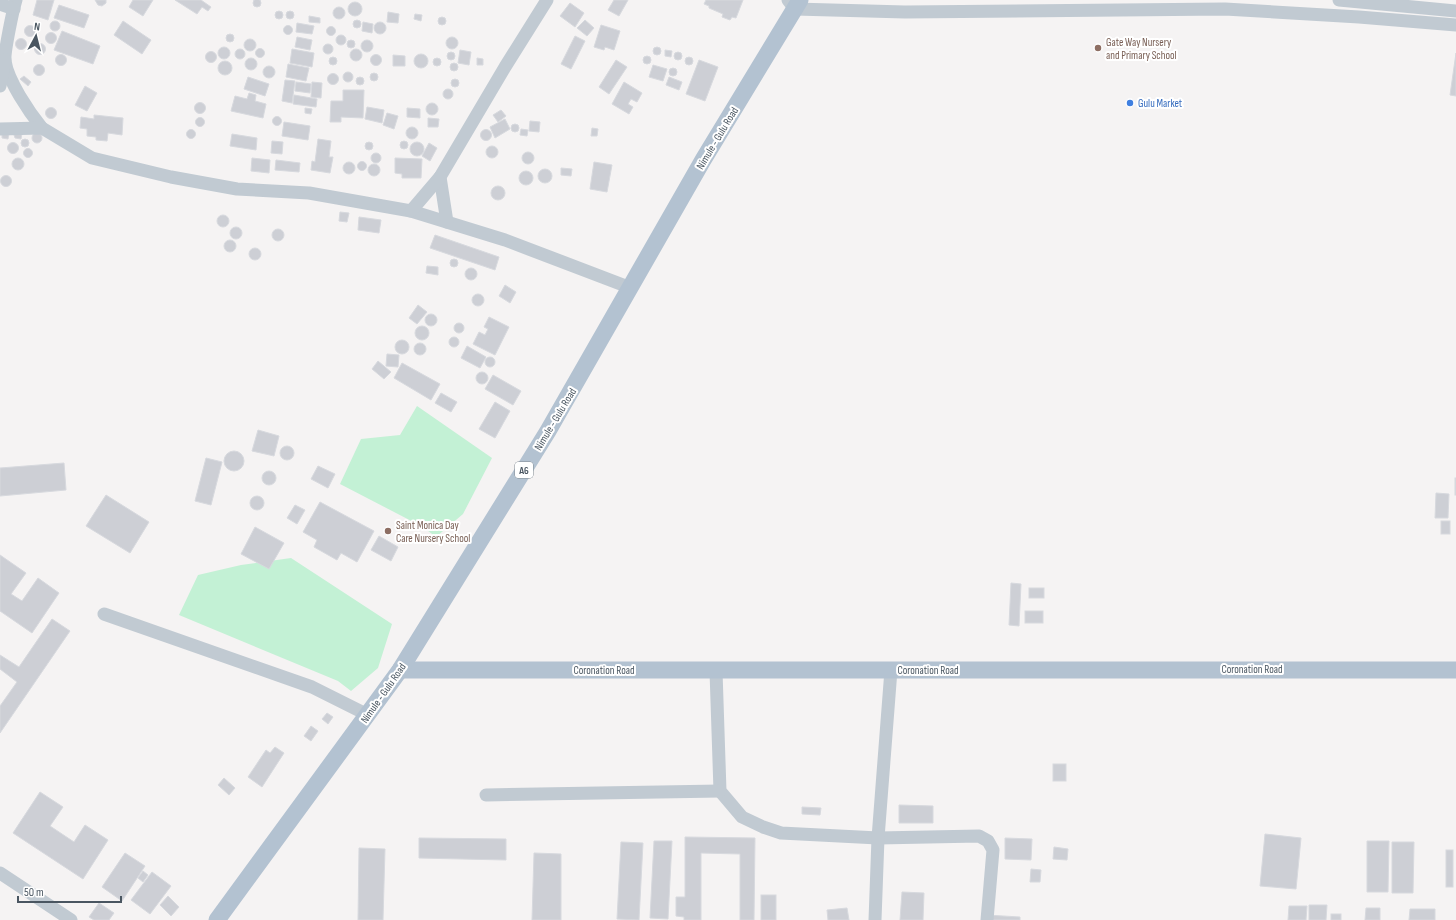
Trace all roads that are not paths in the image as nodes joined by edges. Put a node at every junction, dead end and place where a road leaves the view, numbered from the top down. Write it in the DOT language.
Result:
graph roads {
  1 [pos="548,0"];
  2 [pos="1340,0"];
  3 [pos="794,3"];
  4 [pos="0,4"];
  5 [pos="15,4"];
  6 [pos="1455,11"];
  7 [pos="1454,25"];
  8 [pos="5,60"];
  9 [pos="0,86"];
  10 [pos="42,128"];
  11 [pos="0,129"];
  12 [pos="440,177"];
  13 [pos="411,211"];
  14 [pos="446,222"];
  15 [pos="631,288"];
  16 [pos="104,614"];
  17 [pos="400,670"];
  18 [pos="891,670"];
  19 [pos="1456,670"];
  20 [pos="716,671"];
  21 [pos="368,715"];
  22 [pos="720,791"];
  23 [pos="486,795"];
  24 [pos="878,838"];
  25 [pos="0,873"];
  26 [pos="71,920"];
  27 [pos="217,920"];
  28 [pos="875,920"];
  29 [pos="987,920"];
  1 -- 12 [label="street"];
  2 -- 6 [label="street"];
  3 -- 7 [label="street"];
  3 -- 15 [label="main road, Nimule - Gulu Road / A6"];
  4 -- 5 [label="street"];
  5 -- 8 [label="street"];
  6 -- 7 [label="street"];
  8 -- 9 [label="street"];
  8 -- 10 [label="street"];
  10 -- 11 [label="street"];
  10 -- 13 [label="street"];
  12 -- 13 [label="street"];
  12 -- 14 [label="street"];
  13 -- 14 [label="street"];
  14 -- 15 [label="street"];
  15 -- 17 [label="main road, Nimule - Gulu Road / A6"];
  16 -- 21 [label="street"];
  17 -- 20 [label="main road, Coronation Road"];
  17 -- 21 [label="main road, Nimule - Gulu Road / A6"];
  18 -- 19 [label="main road, Coronation Road"];
  18 -- 20 [label="main road, Coronation Road"];
  18 -- 24 [label="street"];
  20 -- 22 [label="street"];
  21 -- 27 [label="main road, Nimule - Gulu Road / A6"];
  22 -- 23 [label="street"];
  22 -- 24 [label="street"];
  24 -- 28 [label="street"];
  24 -- 29 [label="street"];
  25 -- 26 [label="street"];
}
